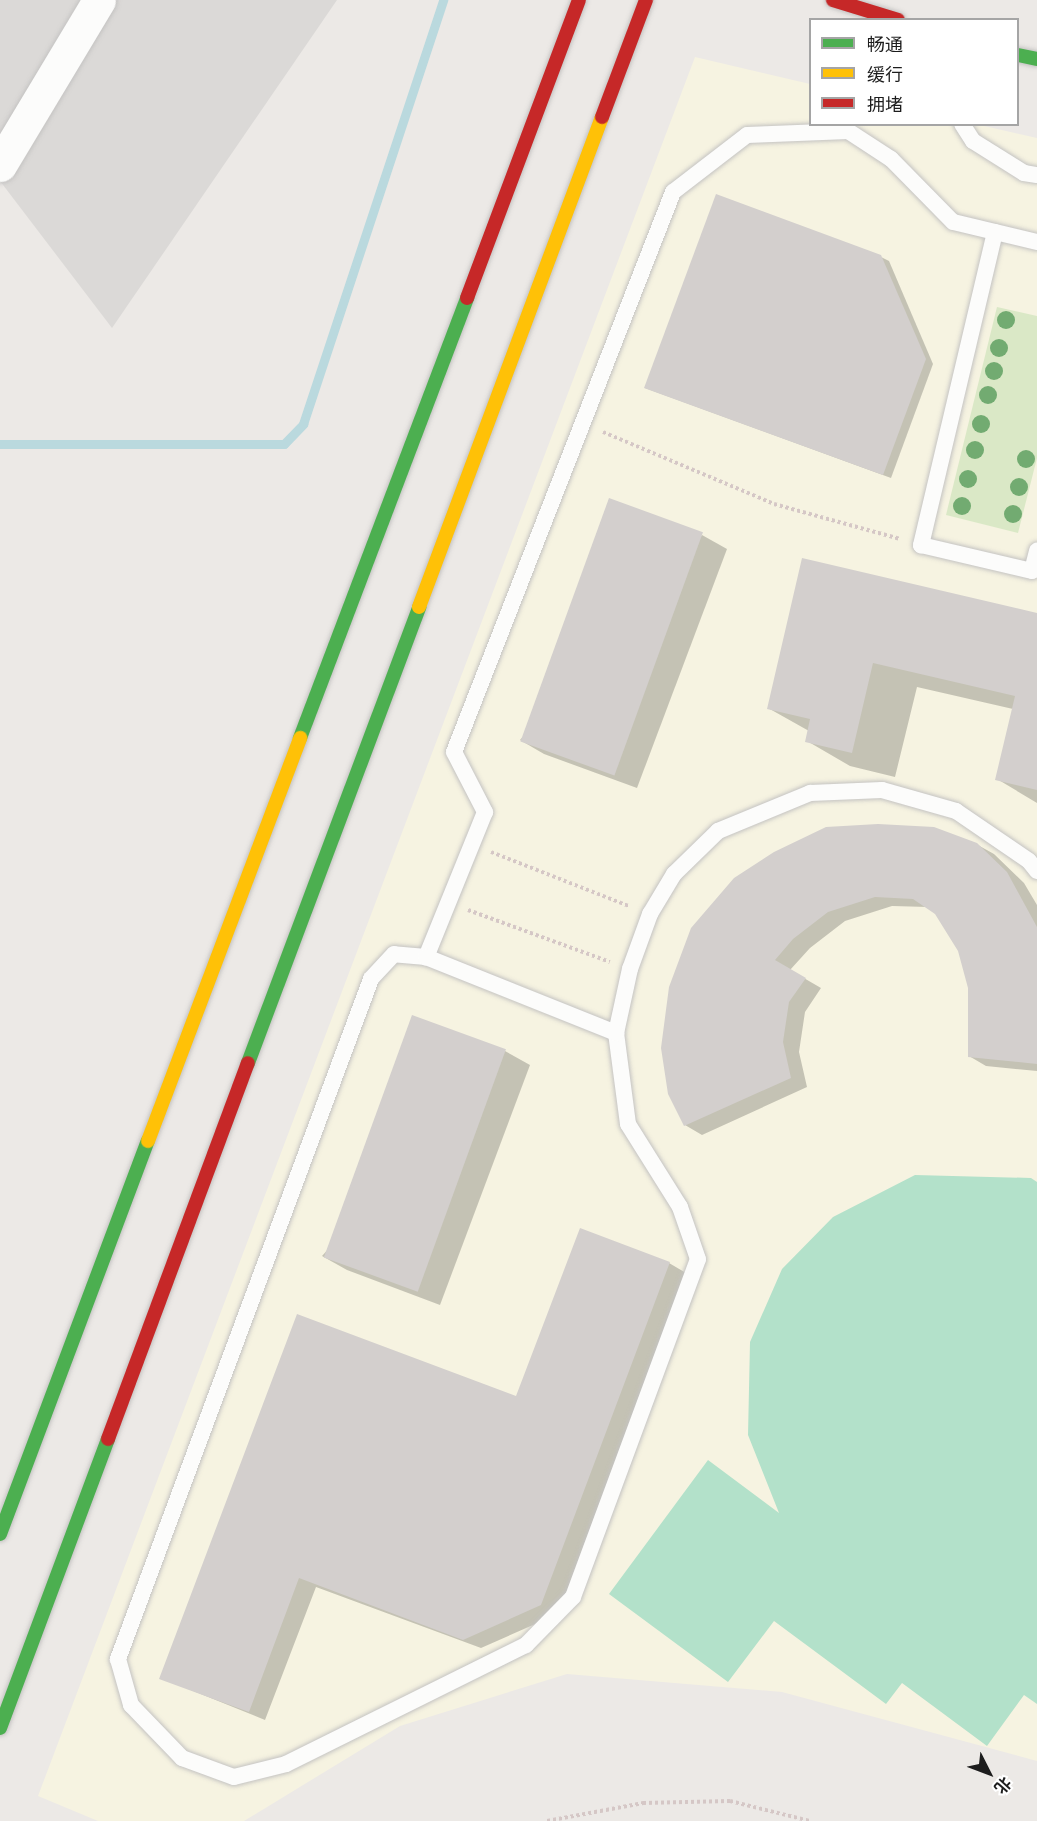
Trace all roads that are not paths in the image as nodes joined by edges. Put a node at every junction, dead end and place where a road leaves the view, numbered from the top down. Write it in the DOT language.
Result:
graph roads {
  1 [pos="99,0"];
  2 [pos="579,0"];
  3 [pos="646,0"];
  4 [pos="833,0"];
  5 [pos="892,18"];
  6 [pos="1019,55"];
  7 [pos="1037,59"];
  8 [pos="963,126"];
  9 [pos="0,165"];
  10 [pos="1037,175"];
  11 [pos="995,232"];
  12 [pos="1037,242"];
  13 [pos="1037,551"];
  14 [pos="1037,871"];
  15 [pos="426,957"];
  16 [pos="616,1033"];
  17 [pos="0,1534"];
  18 [pos="0,1728"];
  1 -- 9 [label="street"];
  2 -- 17 [label="street"];
  3 -- 18 [label="street"];
  4 -- 5 [label="street"];
  6 -- 7 [label="street"];
  8 -- 10 [label="lane"];
  11 -- 12 [label="lane"];
  11 -- 13 [label="lane"];
  11 -- 15 [label="lane"];
  14 -- 16 [label="lane"];
  15 -- 16 [label="lane"];
  15 -- 16 [label="lane"];
}
